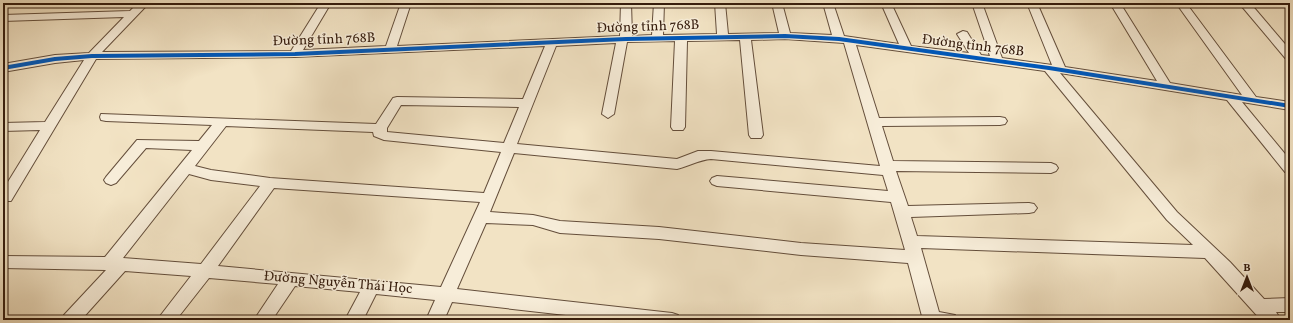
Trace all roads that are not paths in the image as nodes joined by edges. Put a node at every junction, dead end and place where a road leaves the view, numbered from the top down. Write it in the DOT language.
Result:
graph roads {
  1 [pos="144,3"];
  2 [pos="326,3"];
  3 [pos="406,3"];
  4 [pos="626,3"];
  5 [pos="659,3"];
  6 [pos="720,3"];
  7 [pos="777,3"];
  8 [pos="828,3"];
  9 [pos="886,3"];
  10 [pos="977,3"];
  11 [pos="1032,3"];
  12 [pos="1115,3"];
  13 [pos="1181,3"];
  14 [pos="1244,3"];
  15 [pos="133,14"];
  16 [pos="3,18"];
  17 [pos="963,34"];
  18 [pos="745,36"];
  19 [pos="785,36"];
  20 [pos="723,37"];
  21 [pos="658,38"];
  22 [pos="681,38"];
  23 [pos="624,39"];
  24 [pos="844,40"];
  25 [pos="552,42"];
  26 [pos="907,49"];
  27 [pos="390,50"];
  28 [pos="295,54"];
  29 [pos="92,56"];
  30 [pos="1290,57"];
  31 [pos="977,58"];
  32 [pos="997,61"];
  33 [pos="3,68"];
  34 [pos="1055,68"];
  35 [pos="1165,85"];
  36 [pos="1231,97"];
  37 [pos="1252,100"];
  38 [pos="528,104"];
  39 [pos="1290,106"];
  40 [pos="608,114"];
  41 [pos="106,117"];
  42 [pos="1000,121"];
  43 [pos="222,122"];
  44 [pos="874,122"];
  45 [pos="50,126"];
  46 [pos="3,127"];
  47 [pos="678,127"];
  48 [pos="380,128"];
  49 [pos="756,135"];
  50 [pos="203,146"];
  51 [pos="510,147"];
  52 [pos="185,168"];
  53 [pos="1051,168"];
  54 [pos="889,169"];
  55 [pos="1290,169"];
  56 [pos="111,180"];
  57 [pos="717,180"];
  58 [pos="270,183"];
  59 [pos="6,197"];
  60 [pos="897,197"];
  61 [pos="489,198"];
  62 [pos="1029,208"];
  63 [pos="902,212"];
  64 [pos="480,217"];
  65 [pos="913,250"];
  66 [pos="1209,252"];
  67 [pos="3,262"];
  68 [pos="114,264"];
  69 [pos="205,271"];
  70 [pos="290,279"];
  71 [pos="372,286"];
  72 [pos="445,293"];
  73 [pos="1290,305"];
  74 [pos="1259,306"];
  75 [pos="931,319"];
  76 [pos="70,320"];
  77 [pos="166,320"];
  78 [pos="263,320"];
  79 [pos="354,320"];
  80 [pos="435,320"];
  81 [pos="672,320"];
  82 [pos="949,320"];
  83 [pos="1272,320"];
  1 -- 15 [label="street"];
  2 -- 28 [label="street"];
  3 -- 27 [label="street"];
  4 -- 23 [label="street"];
  5 -- 21 [label="street"];
  6 -- 20 [label="street"];
  7 -- 19 [label="street"];
  8 -- 24 [label="street"];
  9 -- 26 [label="street"];
  10 -- 32 [label="street"];
  11 -- 34 [label="street"];
  12 -- 35 [label="street"];
  13 -- 37 [label="street"];
  14 -- 30 [label="street"];
  15 -- 16 [label="street"];
  15 -- 29 [label="street"];
  17 -- 31 [label="street"];
  18 -- 19 [label="street, Đường tỉnh 768B"];
  18 -- 20 [label="street, Đường tỉnh 768B"];
  18 -- 49 [label="street"];
  19 -- 24 [label="street, Đường tỉnh 768B"];
  20 -- 22 [label="street, Đường tỉnh 768B"];
  21 -- 22 [label="street, Đường tỉnh 768B"];
  21 -- 23 [label="street, Đường tỉnh 768B"];
  22 -- 47 [label="street"];
  23 -- 25 [label="street, Đường tỉnh 768B"];
  23 -- 40 [label="street"];
  24 -- 26 [label="street, Đường tỉnh 768B"];
  24 -- 44 [label="street"];
  25 -- 27 [label="street, Đường tỉnh 768B"];
  25 -- 38 [label="street"];
  26 -- 31 [label="street, Đường tỉnh 768B"];
  27 -- 28 [label="street, Đường tỉnh 768B"];
  28 -- 29 [label="street, Đường tỉnh 768B"];
  29 -- 33 [label="street, Đường tỉnh 768B"];
  29 -- 45 [label="street"];
  31 -- 32 [label="street, Đường tỉnh 768B"];
  32 -- 34 [label="street, Đường tỉnh 768B"];
  34 -- 35 [label="street, Đường tỉnh 768B"];
  34 -- 66 [label="street"];
  35 -- 36 [label="street, Đường tỉnh 768B"];
  36 -- 37 [label="street, Đường tỉnh 768B"];
  36 -- 55 [label="street"];
  37 -- 39 [label="street, Đường tỉnh 768B"];
  38 -- 48 [label="street"];
  38 -- 51 [label="street"];
  41 -- 43 [label="street"];
  42 -- 44 [label="street"];
  43 -- 48 [label="street"];
  43 -- 50 [label="street"];
  44 -- 54 [label="street"];
  45 -- 46 [label="street"];
  45 -- 59 [label="street"];
  48 -- 51 [label="street"];
  50 -- 52 [label="street"];
  50 -- 56 [label="street"];
  51 -- 54 [label="street"];
  51 -- 61 [label="street"];
  52 -- 58 [label="street"];
  52 -- 68 [label="street"];
  53 -- 54 [label="street"];
  54 -- 60 [label="street"];
  57 -- 60 [label="street"];
  58 -- 61 [label="street"];
  58 -- 69 [label="street"];
  60 -- 63 [label="street"];
  61 -- 64 [label="street"];
  62 -- 63 [label="street"];
  63 -- 65 [label="street"];
  64 -- 65 [label="street"];
  64 -- 72 [label="street"];
  65 -- 66 [label="street"];
  65 -- 75 [label="street"];
  66 -- 74 [label="street"];
  67 -- 68 [label="street, Đường Nguyễn Thái Học"];
  68 -- 69 [label="street, Đường Nguyễn Thái Học"];
  68 -- 76 [label="street"];
  69 -- 70 [label="street, Đường Nguyễn Thái Học"];
  69 -- 77 [label="street"];
  70 -- 71 [label="street, Đường Nguyễn Thái Học"];
  70 -- 78 [label="street"];
  71 -- 72 [label="street, Đường Nguyễn Thái Học"];
  71 -- 79 [label="street"];
  72 -- 80 [label="street"];
  72 -- 81 [label="street, Đường Nguyễn Thái Học"];
  73 -- 74 [label="street"];
  74 -- 83 [label="street"];
  75 -- 82 [label="street"];
}
